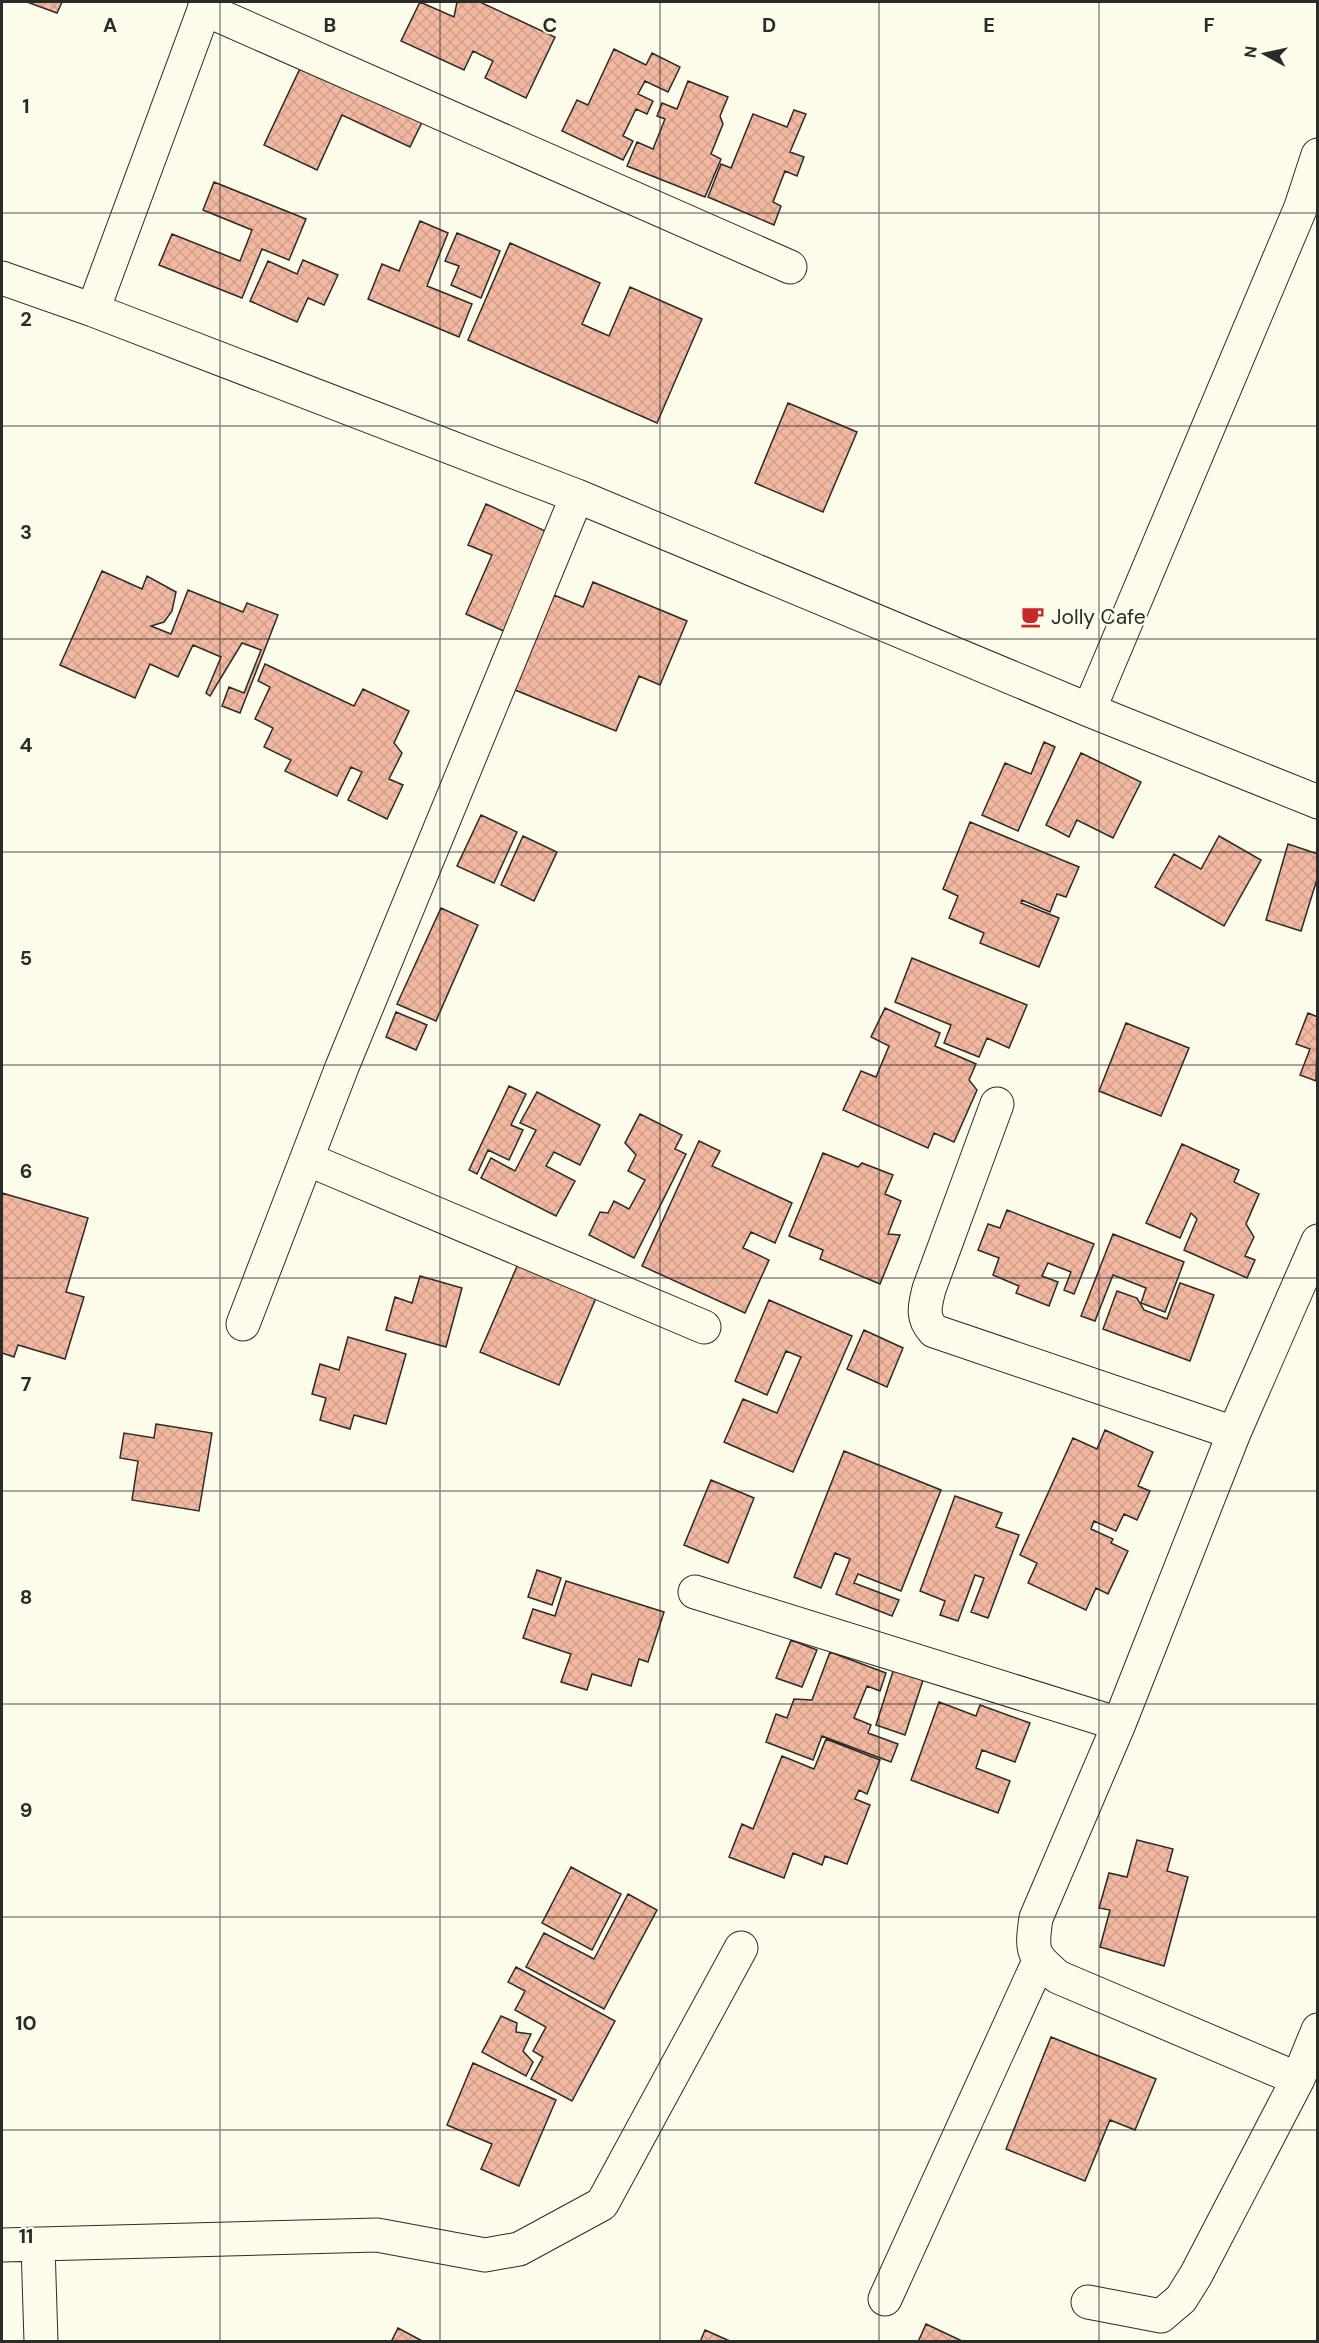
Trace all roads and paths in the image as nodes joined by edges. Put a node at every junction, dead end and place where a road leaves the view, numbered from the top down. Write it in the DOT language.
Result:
graph roads {
  1 [pos="205,5"];
  2 [pos="1317,155"];
  3 [pos="789,267"];
  4 [pos="2,278"];
  5 [pos="93,310"];
  6 [pos="577,496"];
  7 [pos="1089,710"];
  8 [pos="1317,802"];
  9 [pos="998,1104"];
  10 [pos="307,1159"];
  11 [pos="1317,1241"];
  12 [pos="243,1324"];
  13 [pos="704,1327"];
  14 [pos="1234,1433"];
  15 [pos="695,1592"];
  16 [pos="1119,1724"];
  17 [pos="741,1948"];
  18 [pos="1039,1961"];
  19 [pos="1317,2030"];
  20 [pos="1298,2079"];
  21 [pos="2,2245"];
  22 [pos="38,2245"];
  23 [pos="885,2299"];
  24 [pos="1088,2302"];
  25 [pos="41,2342"];
  1 -- 3 [label="street"];
  1 -- 5 [label="street"];
  2 -- 7 [label="street"];
  4 -- 5 [label="street"];
  5 -- 6 [label="street"];
  6 -- 7 [label="street"];
  6 -- 10 [label="street"];
  7 -- 8 [label="street"];
  9 -- 14 [label="street"];
  10 -- 12 [label="street"];
  10 -- 13 [label="street"];
  11 -- 14 [label="street"];
  14 -- 16 [label="street"];
  15 -- 16 [label="street"];
  16 -- 18 [label="street"];
  17 -- 22 [label="street"];
  18 -- 20 [label="street"];
  18 -- 23 [label="street"];
  19 -- 20 [label="street"];
  20 -- 24 [label="street"];
  21 -- 22 [label="street"];
  22 -- 25 [label="street"];
}
